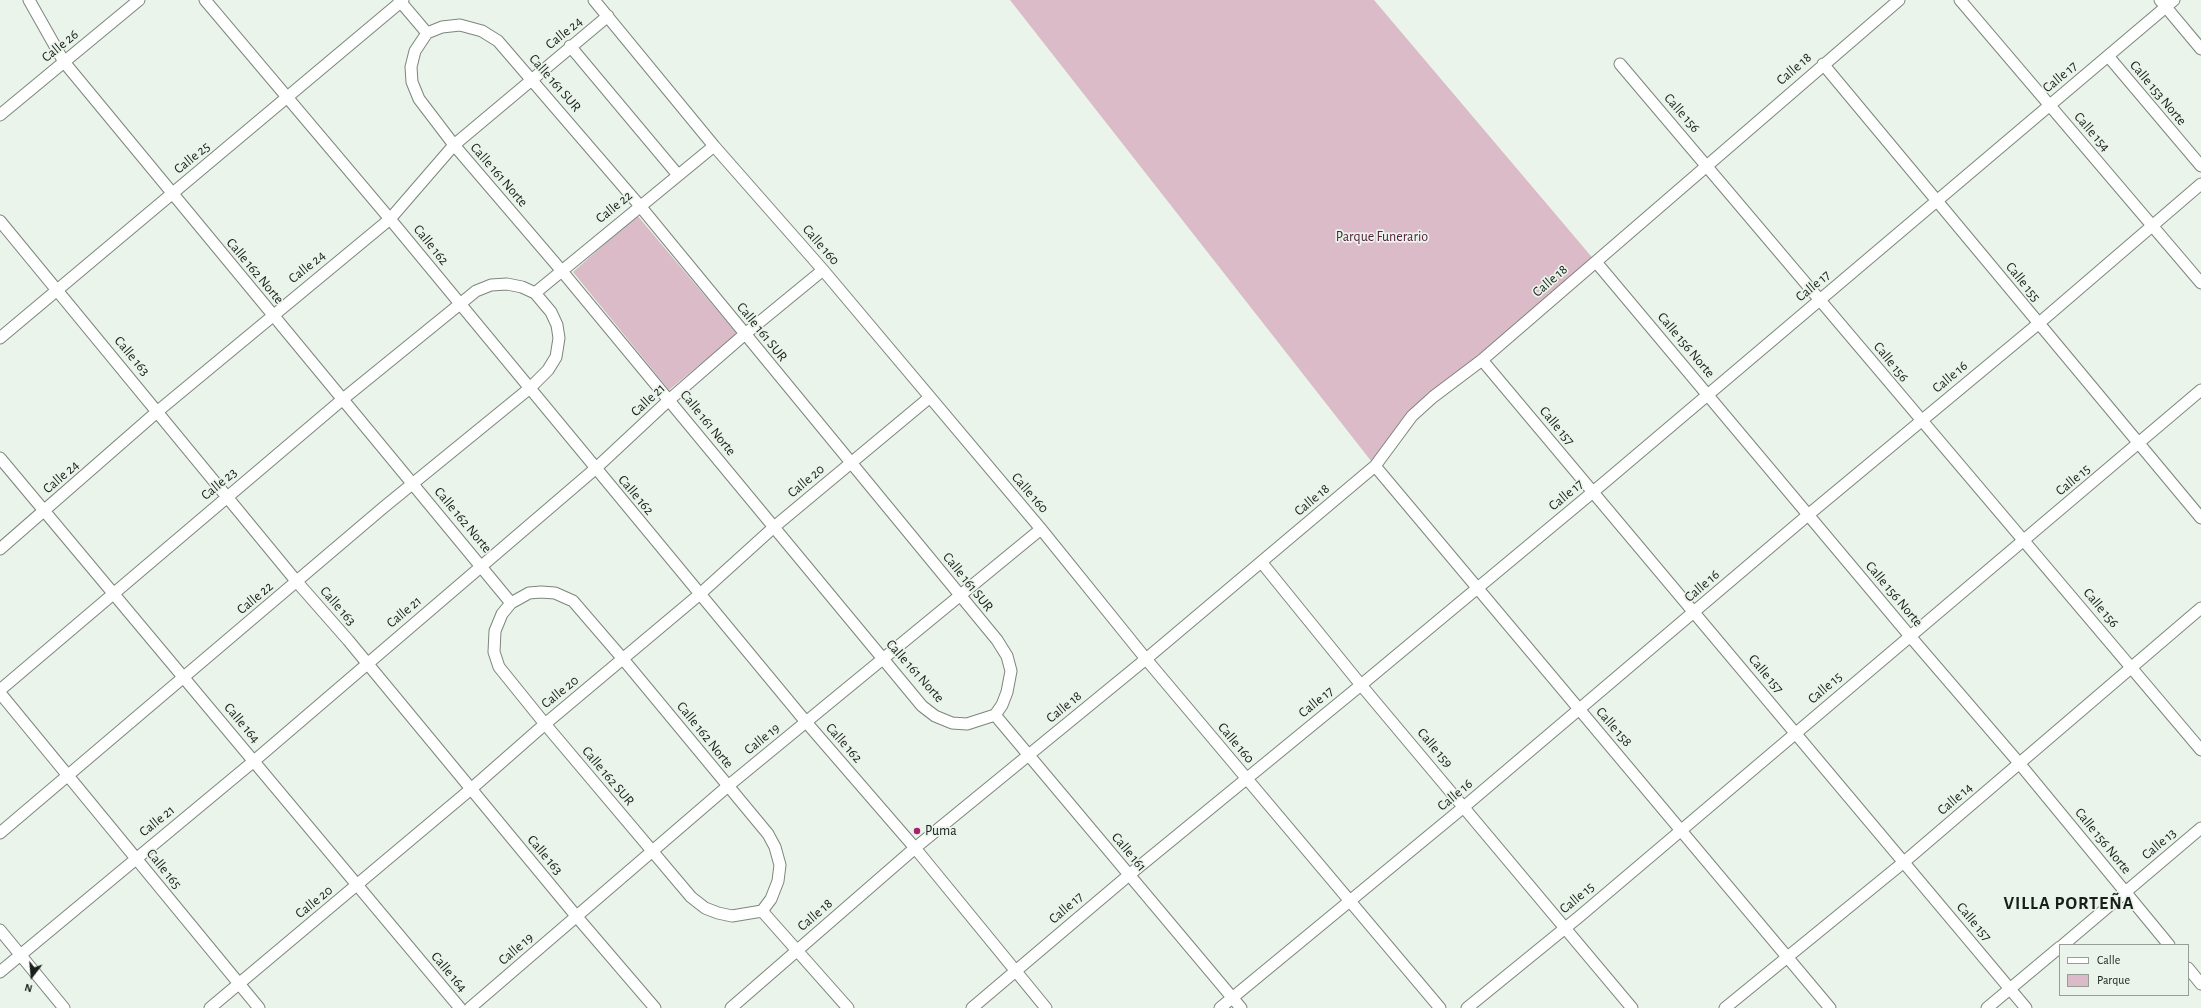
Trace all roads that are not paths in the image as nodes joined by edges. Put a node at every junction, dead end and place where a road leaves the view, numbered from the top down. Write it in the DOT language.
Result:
graph roads {
  1 [pos="29,0"];
  2 [pos="139,0"];
  3 [pos="205,0"];
  4 [pos="594,0"];
  5 [pos="1899,0"];
  6 [pos="1960,0"];
  7 [pos="401,1"];
  8 [pos="2166,2"];
  9 [pos="608,16"];
  10 [pos="427,32"];
  11 [pos="570,46"];
  12 [pos="2201,49"];
  13 [pos="2108,56"];
  14 [pos="64,62"];
  15 [pos="1620,64"];
  16 [pos="1823,64"];
  17 [pos="532,78"];
  18 [pos="287,99"];
  19 [pos="2050,106"];
  20 [pos="0,114"];
  21 [pos="454,145"];
  22 [pos="714,146"];
  23 [pos="1708,166"];
  24 [pos="2201,166"];
  25 [pos="678,175"];
  26 [pos="2201,184"];
  27 [pos="172,194"];
  28 [pos="1937,201"];
  29 [pos="640,206"];
  30 [pos="390,219"];
  31 [pos="0,222"];
  32 [pos="2153,225"];
  33 [pos="1596,262"];
  34 [pos="561,270"];
  35 [pos="823,270"];
  36 [pos="2201,283"];
  37 [pos="57,290"];
  38 [pos="535,293"];
  39 [pos="1820,299"];
  40 [pos="459,303"];
  41 [pos="272,315"];
  42 [pos="2038,324"];
  43 [pos="745,334"];
  44 [pos="0,338"];
  45 [pos="1482,360"];
  46 [pos="530,388"];
  47 [pos="2201,390"];
  48 [pos="1709,394"];
  49 [pos="929,398"];
  50 [pos="343,399"];
  51 [pos="669,400"];
  52 [pos="158,412"];
  53 [pos="1921,422"];
  54 [pos="2139,444"];
  55 [pos="0,458"];
  56 [pos="850,464"];
  57 [pos="1375,466"];
  58 [pos="595,469"];
  59 [pos="413,484"];
  60 [pos="1593,492"];
  61 [pos="228,496"];
  62 [pos="44,512"];
  63 [pos="1808,515"];
  64 [pos="2201,518"];
  65 [pos="774,527"];
  66 [pos="1041,529"];
  67 [pos="2024,540"];
  68 [pos="0,549"];
  69 [pos="1262,563"];
  70 [pos="482,566"];
  71 [pos="297,582"];
  72 [pos="1478,587"];
  73 [pos="114,593"];
  74 [pos="700,594"];
  75 [pos="960,594"];
  76 [pos="511,603"];
  77 [pos="2201,608"];
  78 [pos="1695,612"];
  79 [pos="1909,635"];
  80 [pos="624,659"];
  81 [pos="883,659"];
  82 [pos="1146,659"];
  83 [pos="365,664"];
  84 [pos="2131,668"];
  85 [pos="185,677"];
  86 [pos="1361,685"];
  87 [pos="0,692"];
  88 [pos="1579,710"];
  89 [pos="995,715"];
  90 [pos="806,722"];
  91 [pos="545,724"];
  92 [pos="1796,733"];
  93 [pos="2201,750"];
  94 [pos="1028,755"];
  95 [pos="254,760"];
  96 [pos="2019,763"];
  97 [pos="67,776"];
  98 [pos="1246,778"];
  99 [pos="728,786"];
  100 [pos="471,789"];
  101 [pos="1464,806"];
  102 [pos="1681,828"];
  103 [pos="2201,828"];
  104 [pos="0,833"];
  105 [pos="915,848"];
  106 [pos="652,853"];
  107 [pos="136,858"];
  108 [pos="1904,862"];
  109 [pos="1129,875"];
  110 [pos="356,886"];
  111 [pos="2126,892"];
  112 [pos="1350,902"];
  113 [pos="762,911"];
  114 [pos="576,917"];
  115 [pos="1565,928"];
  116 [pos="0,930"];
  117 [pos="2064,944"];
  118 [pos="2168,944"];
  119 [pos="2059,948"];
  120 [pos="797,951"];
  121 [pos="20,955"];
  122 [pos="1786,957"];
  123 [pos="2189,969"];
  124 [pos="0,972"];
  125 [pos="1015,972"];
  126 [pos="238,984"];
  127 [pos="2201,984"];
  128 [pos="2010,989"];
  129 [pos="1233,998"];
  130 [pos="64,1008"];
  131 [pos="210,1008"];
  132 [pos="259,1008"];
  133 [pos="460,1008"];
  134 [pos="470,1008"];
  135 [pos="655,1008"];
  136 [pos="731,1008"];
  137 [pos="848,1008"];
  138 [pos="972,1008"];
  139 [pos="1046,1008"];
  140 [pos="1220,1008"];
  141 [pos="1241,1008"];
  142 [pos="1440,1008"];
  143 [pos="1467,1008"];
  144 [pos="1632,1008"];
  145 [pos="1725,1008"];
  146 [pos="1830,1008"];
  147 [pos="1987,1008"];
  148 [pos="2026,1008"];
  1 -- 14 [label="street, Calle 162 Norte"];
  2 -- 14 [label="street, Calle 26"];
  3 -- 18 [label="street, Calle 162"];
  4 -- 9 [label="street, Calle 160"];
  5 -- 16 [label="street, Calle 18"];
  6 -- 19 [label="street, Calle 154"];
  7 -- 10 [label="street"];
  7 -- 18 [label="street, Calle 25"];
  8 -- 12 [label="street"];
  8 -- 13 [label="street, Calle 17"];
  9 -- 11 [label="street, Calle 24"];
  9 -- 22 [label="street, Calle 160"];
  10 -- 17 [label="street, Calle 161 SUR"];
  10 -- 21 [label="street, Calle 161 Norte"];
  11 -- 17 [label="street, Calle 24"];
  11 -- 25 [label="street"];
  13 -- 19 [label="street, Calle 17"];
  13 -- 24 [label="street, Calle 153 Norte"];
  14 -- 20 [label="street, Calle 26"];
  14 -- 27 [label="street, Calle 162 Norte"];
  15 -- 23 [label="street, Calle 156"];
  16 -- 23 [label="street, Calle 18"];
  16 -- 28 [label="street, Calle 155"];
  17 -- 21 [label="street, Calle 24"];
  17 -- 29 [label="street, Calle 161 SUR"];
  18 -- 27 [label="street, Calle 25"];
  18 -- 30 [label="street, Calle 162"];
  19 -- 28 [label="street, Calle 17"];
  19 -- 32 [label="street, Calle 154"];
  21 -- 30 [label="street, Calle 24"];
  21 -- 34 [label="street, Calle 161 Norte"];
  22 -- 25 [label="street, Calle 22"];
  22 -- 35 [label="street, Calle 160"];
  23 -- 33 [label="street, Calle 18"];
  23 -- 39 [label="street, Calle 156"];
  25 -- 29 [label="street, Calle 22"];
  26 -- 32 [label="street, Calle 16"];
  27 -- 37 [label="street, Calle 25"];
  27 -- 41 [label="street, Calle 162 Norte"];
  28 -- 39 [label="street, Calle 17"];
  28 -- 42 [label="street, Calle 155"];
  29 -- 34 [label="street, Calle 22"];
  29 -- 43 [label="street, Calle 161 SUR"];
  30 -- 40 [label="street, Calle 162"];
  30 -- 41 [label="street, Calle 24"];
  31 -- 37 [label="street, Calle 163"];
  32 -- 36 [label="street, Calle 154"];
  32 -- 42 [label="street, Calle 16"];
  33 -- 45 [label="street, Calle 18"];
  33 -- 48 [label="street, Calle 156 Norte"];
  34 -- 38 [label="street, Calle 22"];
  34 -- 51 [label="street, Calle 161 Norte"];
  35 -- 43 [label="street, Calle 21"];
  35 -- 49 [label="street, Calle 160"];
  37 -- 44 [label="street, Calle 25"];
  37 -- 52 [label="street, Calle 163"];
  38 -- 40 [label="street, Calle 23"];
  38 -- 46 [label="street, Calle 22"];
  39 -- 48 [label="street, Calle 17"];
  39 -- 53 [label="street, Calle 156"];
  40 -- 46 [label="street, Calle 162"];
  40 -- 50 [label="street, Calle 23"];
  41 -- 50 [label="street, Calle 162 Norte"];
  41 -- 52 [label="street, Calle 24"];
  42 -- 53 [label="street, Calle 16"];
  42 -- 54 [label="street, Calle 155"];
  43 -- 51 [label="street, Calle 21"];
  43 -- 56 [label="street, Calle 161 SUR"];
  45 -- 57 [label="street, Calle 18"];
  45 -- 60 [label="street, Calle 157"];
  46 -- 58 [label="street, Calle 162"];
  46 -- 59 [label="street, Calle 22"];
  47 -- 54 [label="street, Calle 15"];
  48 -- 60 [label="street, Calle 17"];
  48 -- 63 [label="street, Calle 156 Norte"];
  49 -- 56 [label="street, Calle 20"];
  49 -- 66 [label="street, Calle 160"];
  50 -- 59 [label="street, Calle 162 Norte"];
  50 -- 61 [label="street, Calle 23"];
  51 -- 58 [label="street, Calle 21"];
  51 -- 65 [label="street, Calle 161 Norte"];
  52 -- 61 [label="street, Calle 163"];
  52 -- 62 [label="street, Calle 24"];
  53 -- 63 [label="street, Calle 16"];
  53 -- 67 [label="street, Calle 156"];
  54 -- 64 [label="street, Calle 155"];
  54 -- 67 [label="street, Calle 15"];
  55 -- 62 [label="street, Calle 164"];
  56 -- 65 [label="street, Calle 20"];
  56 -- 75 [label="street, Calle 161 SUR"];
  57 -- 69 [label="street, Calle 18"];
  57 -- 72 [label="street, Calle 158"];
  58 -- 70 [label="street, Calle 21"];
  58 -- 74 [label="street, Calle 162"];
  59 -- 70 [label="street, Calle 162 Norte"];
  59 -- 71 [label="street, Calle 22"];
  60 -- 72 [label="street, Calle 17"];
  60 -- 78 [label="street, Calle 157"];
  61 -- 71 [label="street, Calle 163"];
  61 -- 73 [label="street, Calle 23"];
  62 -- 68 [label="street, Calle 24"];
  62 -- 73 [label="street, Calle 164"];
  63 -- 78 [label="street, Calle 16"];
  63 -- 79 [label="street, Calle 156 Norte"];
  65 -- 74 [label="street, Calle 20"];
  65 -- 81 [label="street, Calle 161 Norte"];
  66 -- 75 [label="street, Calle 19"];
  66 -- 82 [label="street, Calle 160"];
  67 -- 79 [label="street, Calle 15"];
  67 -- 84 [label="street, Calle 156"];
  69 -- 82 [label="street, Calle 18"];
  69 -- 86 [label="street, Calle 159"];
  70 -- 76 [label="street, Calle 162 Norte"];
  70 -- 83 [label="street, Calle 21"];
  71 -- 83 [label="street, Calle 163"];
  71 -- 85 [label="street, Calle 22"];
  72 -- 86 [label="street, Calle 17"];
  72 -- 88 [label="street, Calle 158"];
  73 -- 85 [label="street, Calle 164"];
  73 -- 87 [label="street, Calle 23"];
  74 -- 80 [label="street, Calle 20"];
  74 -- 90 [label="street, Calle 162"];
  75 -- 81 [label="street, Calle 19"];
  75 -- 89 [label="street, Calle 161 SUR"];
  76 -- 80 [label="street, Calle 162 Norte"];
  76 -- 91 [label="street, Calle 162 SUR"];
  77 -- 84 [label="street, Calle 14"];
  78 -- 88 [label="street, Calle 16"];
  78 -- 92 [label="street, Calle 157"];
  79 -- 92 [label="street, Calle 15"];
  79 -- 96 [label="street, Calle 156 Norte"];
  80 -- 91 [label="street, Calle 20"];
  80 -- 99 [label="street, Calle 162 Norte"];
  81 -- 89 [label="street, Calle 161 Norte"];
  81 -- 90 [label="street, Calle 19"];
  82 -- 94 [label="street, Calle 18"];
  82 -- 98 [label="street, Calle 160"];
  83 -- 95 [label="street, Calle 21"];
  83 -- 100 [label="street, Calle 163"];
  84 -- 93 [label="street, Calle 156"];
  84 -- 96 [label="street, Calle 14"];
  85 -- 95 [label="street, Calle 164"];
  85 -- 97 [label="street, Calle 22"];
  86 -- 98 [label="street, Calle 17"];
  86 -- 101 [label="street, Calle 159"];
  87 -- 97 [label="street, Calle 165"];
  88 -- 101 [label="street, Calle 16"];
  88 -- 102 [label="street, Calle 158"];
  89 -- 94 [label="street, Calle 161"];
  90 -- 99 [label="street, Calle 19"];
  90 -- 105 [label="street, Calle 162"];
  91 -- 100 [label="street, Calle 20"];
  91 -- 106 [label="street, Calle 162 SUR"];
  92 -- 102 [label="street, Calle 15"];
  92 -- 108 [label="street, Calle 157"];
  94 -- 105 [label="street, Calle 18"];
  94 -- 109 [label="street, Calle 161"];
  95 -- 107 [label="street, Calle 21"];
  95 -- 110 [label="street, Calle 164"];
  96 -- 108 [label="street, Calle 14"];
  96 -- 111 [label="street, Calle 156 Norte"];
  97 -- 104 [label="street, Calle 22"];
  97 -- 107 [label="street, Calle 165"];
  98 -- 109 [label="street, Calle 17"];
  98 -- 112 [label="street, Calle 160"];
  99 -- 106 [label="street, Calle 19"];
  99 -- 113 [label="street, Calle 162 Norte"];
  100 -- 110 [label="street, Calle 20"];
  100 -- 114 [label="street, Calle 163"];
  101 -- 112 [label="street, Calle 16"];
  101 -- 115 [label="street, Calle 159"];
  102 -- 115 [label="street, Calle 15"];
  102 -- 122 [label="street, Calle 158"];
  103 -- 111 [label="street, Calle 13"];
  105 -- 120 [label="street, Calle 18"];
  105 -- 125 [label="street, Calle 162"];
  106 -- 113 [label="street, Calle 162 SUR"];
  106 -- 114 [label="street, Calle 19"];
  107 -- 121 [label="street, Calle 21"];
  107 -- 126 [label="street, Calle 165"];
  108 -- 122 [label="street, Calle 14"];
  108 -- 128 [label="street, Calle 157"];
  109 -- 125 [label="street, Calle 17"];
  109 -- 129 [label="street, Calle 161"];
  110 -- 126 [label="street, Calle 20"];
  110 -- 133 [label="street, Calle 164"];
  111 -- 117 [label="street, Calle 13"];
  111 -- 118 [label="street, Calle 156 Norte"];
  112 -- 129 [label="street, Calle 16"];
  112 -- 142 [label="street, Calle 160"];
  113 -- 120 [label="street"];
  114 -- 134 [label="street, Calle 19"];
  114 -- 135 [label="street, Calle 163"];
  115 -- 143 [label="street, Calle 15"];
  115 -- 144 [label="street, Calle 159"];
  116 -- 121 [label="street"];
  119 -- 128 [label="street"];
  120 -- 136 [label="street, Calle 18"];
  120 -- 137 [label="street"];
  121 -- 124 [label="street, Calle 21"];
  121 -- 130 [label="street"];
  122 -- 145 [label="street, Calle 14"];
  122 -- 146 [label="street, Calle 158"];
  123 -- 127 [label="street"];
  125 -- 138 [label="street, Calle 17"];
  125 -- 139 [label="street, Calle 162"];
  126 -- 131 [label="street, Calle 20"];
  126 -- 132 [label="street, Calle 165"];
  128 -- 147 [label="street"];
  128 -- 148 [label="street, Calle 157"];
  129 -- 140 [label="street, Calle 16"];
  129 -- 141 [label="street, Calle 161"];
}
